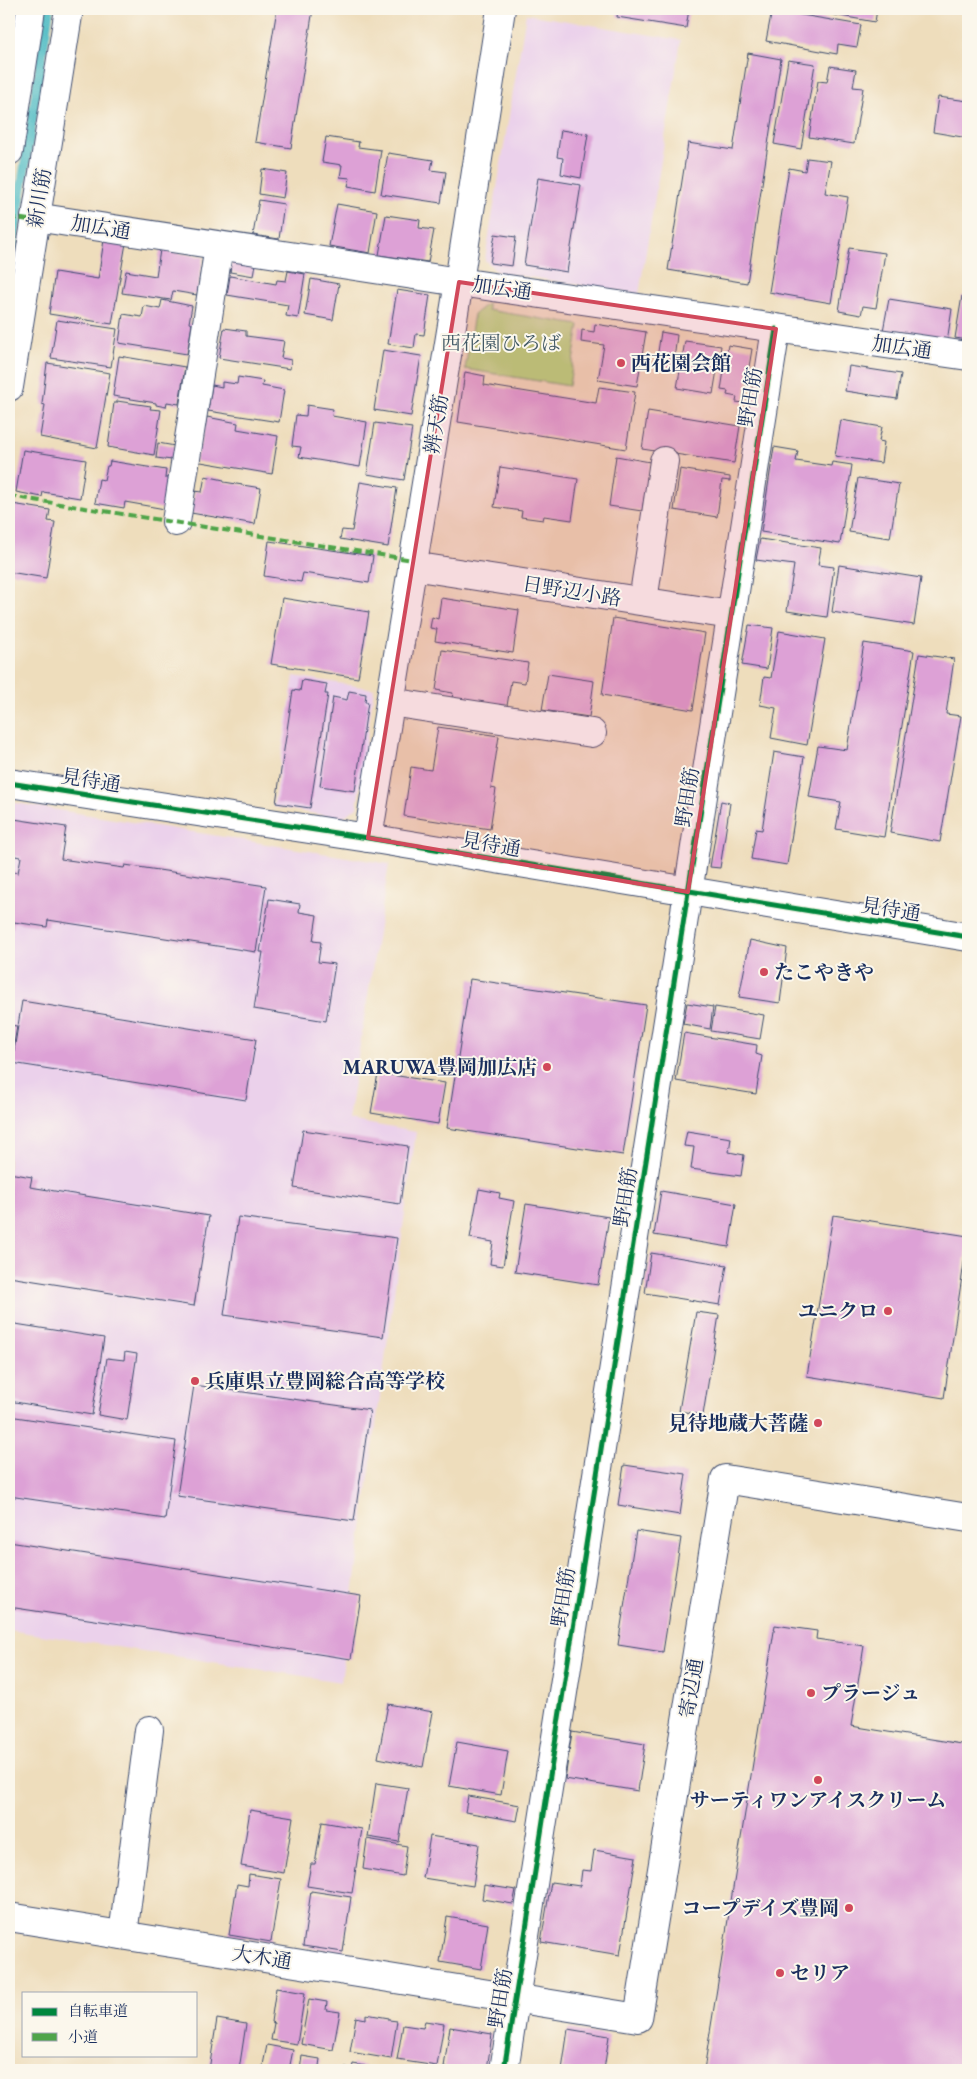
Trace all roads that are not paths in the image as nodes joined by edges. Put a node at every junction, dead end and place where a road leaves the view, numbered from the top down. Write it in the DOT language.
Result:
graph roads {
  1 [pos="31,9"];
  2 [pos="69,9"];
  3 [pos="501,9"];
  4 [pos="9,151"];
  5 [pos="36,216"];
  6 [pos="219,246"];
  7 [pos="459,282"];
  8 [pos="776,329"];
  9 [pos="968,356"];
  10 [pos="9,387"];
  11 [pos="664,461"];
  12 [pos="176,522"];
  13 [pos="412,566"];
  14 [pos="643,601"];
  15 [pos="731,615"];
  16 [pos="390,702"];
  17 [pos="592,733"];
  18 [pos="9,783"];
  19 [pos="368,838"];
  20 [pos="688,892"];
  21 [pos="968,937"];
  22 [pos="968,1518"];
  23 [pos="149,1730"];
  24 [pos="9,1917"];
  25 [pos="123,1935"];
  26 [pos="516,1997"];
  27 [pos="504,2070"];
  1 -- 4 [label="street, 新川筋"];
  2 -- 5 [label="street, 新川筋"];
  3 -- 7 [label="street, 辨天筋"];
  5 -- 6 [label="street, 加広通"];
  5 -- 10 [label="street, 新川筋"];
  6 -- 7 [label="street, 加広通"];
  6 -- 12 [label="street"];
  7 -- 8 [label="street, 加広通"];
  7 -- 13 [label="street, 辨天筋"];
  8 -- 9 [label="street, 加広通"];
  8 -- 15 [label="street, 野田筋"];
  11 -- 14 [label="street"];
  13 -- 14 [label="street, 日野辺小路"];
  13 -- 16 [label="street, 辨天筋"];
  14 -- 15 [label="street, 日野辺小路"];
  15 -- 20 [label="street, 野田筋"];
  16 -- 17 [label="street"];
  16 -- 19 [label="street, 辨天筋"];
  18 -- 19 [label="street, 見待通"];
  19 -- 20 [label="street, 見待通"];
  20 -- 21 [label="street, 見待通"];
  20 -- 26 [label="street, 野田筋"];
  22 -- 26 [label="street, 寄辺通"];
  23 -- 25 [label="street"];
  24 -- 25 [label="street, 大木通"];
  25 -- 26 [label="street, 大木通"];
  26 -- 27 [label="street, 野田筋"];
}
